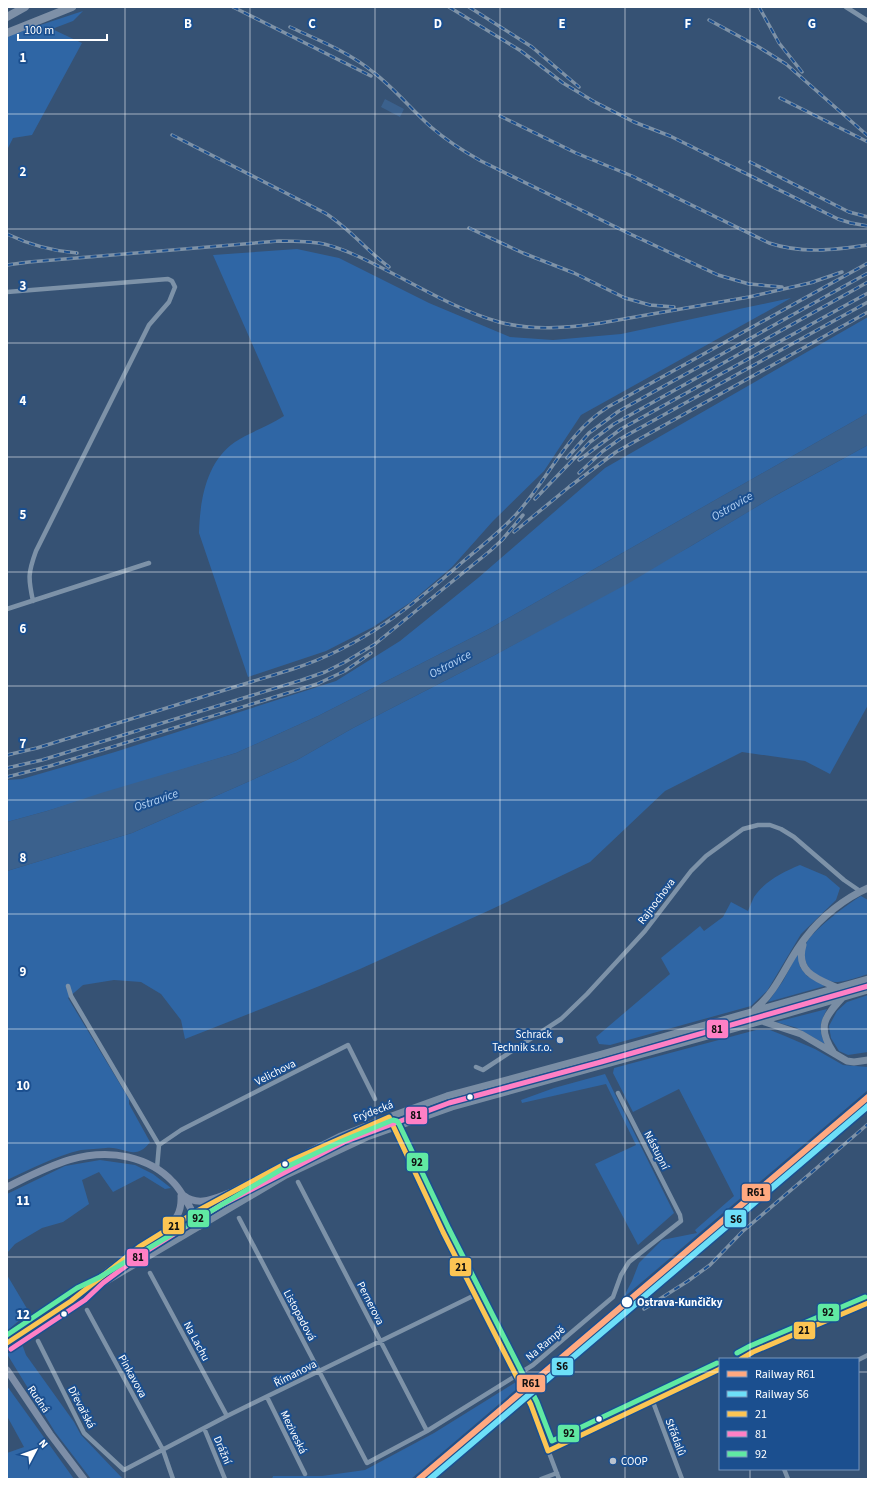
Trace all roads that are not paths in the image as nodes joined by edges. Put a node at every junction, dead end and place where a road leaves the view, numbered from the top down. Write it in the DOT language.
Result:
graph roads {
  1 [pos="25,7"];
  2 [pos="72,7"];
  3 [pos="846,7"];
  4 [pos="7,17"];
  5 [pos="868,21"];
  6 [pos="7,33"];
  7 [pos="7,292"];
  8 [pos="149,563"];
  9 [pos="33,601"];
  10 [pos="7,609"];
  11 [pos="868,888"];
  12 [pos="860,891"];
  13 [pos="805,937"];
  14 [pos="868,979"];
  15 [pos="68,986"];
  16 [pos="838,988"];
  17 [pos="868,990"];
  18 [pos="843,997"];
  19 [pos="754,1011"];
  20 [pos="762,1021"];
  21 [pos="834,1054"];
  22 [pos="868,1060"];
  23 [pos="476,1067"];
  24 [pos="618,1093"];
  25 [pos="375,1099"];
  26 [pos="389,1117"];
  27 [pos="393,1127"];
  28 [pos="159,1145"];
  29 [pos="156,1168"];
  30 [pos="298,1182"];
  31 [pos="7,1187"];
  32 [pos="181,1193"];
  33 [pos="230,1193"];
  34 [pos="193,1214"];
  35 [pos="680,1215"];
  36 [pos="239,1218"];
  37 [pos="200,1226"];
  38 [pos="162,1233"];
  39 [pos="150,1274"];
  40 [pos="81,1294"];
  41 [pos="475,1295"];
  42 [pos="868,1303"];
  43 [pos="87,1310"];
  44 [pos="38,1341"];
  45 [pos="380,1341"];
  46 [pos="7,1343"];
  47 [pos="868,1355"];
  48 [pos="743,1358"];
  49 [pos="859,1360"];
  50 [pos="719,1369"];
  51 [pos="7,1370"];
  52 [pos="319,1371"];
  53 [pos="516,1376"];
  54 [pos="267,1398"];
  55 [pos="653,1402"];
  56 [pos="227,1416"];
  57 [pos="204,1428"];
  58 [pos="427,1431"];
  59 [pos="163,1450"];
  60 [pos="548,1451"];
  61 [pos="367,1463"];
  62 [pos="124,1470"];
  63 [pos="557,1473"];
  64 [pos="305,1474"];
  65 [pos="84,1479"];
  66 [pos="173,1479"];
  67 [pos="225,1479"];
  68 [pos="541,1479"];
  69 [pos="559,1479"];
  70 [pos="682,1479"];
  1 -- 4 [label="highway"];
  2 -- 6 [label="highway"];
  3 -- 5 [label="street"];
  7 -- 9 [label="street"];
  8 -- 9 [label="street"];
  9 -- 10 [label="street"];
  11 -- 12 [label="main road"];
  12 -- 13 [label="main road"];
  12 -- 23 [label="street, Rajnochova"];
  13 -- 16 [label="main road"];
  13 -- 19 [label="main road"];
  14 -- 16 [label="main road, Frýdecká"];
  15 -- 28 [label="street"];
  16 -- 19 [label="main road, Frýdecká"];
  17 -- 18 [label="main road, Frýdecká"];
  18 -- 20 [label="main road, Frýdecká"];
  18 -- 21 [label="main road"];
  19 -- 26 [label="main road, Frýdecká"];
  20 -- 21 [label="main road"];
  20 -- 27 [label="main road, Frýdecká"];
  21 -- 22 [label="main road"];
  24 -- 35 [label="street, Nástupní"];
  25 -- 28 [label="street, Velichova"];
  26 -- 27 [label="street"];
  26 -- 33 [label="main road, Frýdecká"];
  27 -- 37 [label="main road, Frýdecká"];
  27 -- 41 [label="street"];
  28 -- 29 [label="street"];
  29 -- 31 [label="main road"];
  29 -- 32 [label="main road"];
  30 -- 45 [label="street, Pernerova"];
  32 -- 33 [label="main road"];
  32 -- 34 [label="main road"];
  32 -- 38 [label="main road"];
  33 -- 34 [label="main road, Frýdecká"];
  34 -- 37 [label="main road"];
  34 -- 38 [label="main road, Frýdecká"];
  35 -- 53 [label="street, Na Rampě"];
  36 -- 52 [label="street, Listopadová"];
  37 -- 40 [label="main road, Frýdecká"];
  38 -- 40 [label="main road, Frýdecká"];
  39 -- 56 [label="street, Na Lachu"];
  40 -- 46 [label="main road, Frýdecká"];
  41 -- 45 [label="street, Římanova"];
  41 -- 53 [label="street"];
  42 -- 48 [label="street"];
  43 -- 59 [label="street, Pinkavova"];
  44 -- 62 [label="street, Dřevařská"];
  45 -- 52 [label="street, Římanova"];
  45 -- 58 [label="street, Pernerova"];
  47 -- 49 [label="street"];
  50 -- 55 [label="street"];
  51 -- 65 [label="main road, Rudná"];
  52 -- 54 [label="street, Římanova"];
  52 -- 61 [label="street, Listopadová"];
  53 -- 58 [label="street, Na Rampě"];
  53 -- 60 [label="street"];
  54 -- 56 [label="street, Římanova"];
  54 -- 64 [label="street, Meziveská"];
  55 -- 60 [label="street"];
  55 -- 70 [label="street, Střádalů"];
  56 -- 57 [label="street, Římanova"];
  57 -- 59 [label="street, Římanova"];
  57 -- 67 [label="street, Drážní"];
  58 -- 61 [label="street, Na Rampě"];
  59 -- 62 [label="street, Římanova"];
  59 -- 66 [label="street, Pinkavova"];
  60 -- 63 [label="street"];
  63 -- 68 [label="street"];
  63 -- 69 [label="street"];
}
